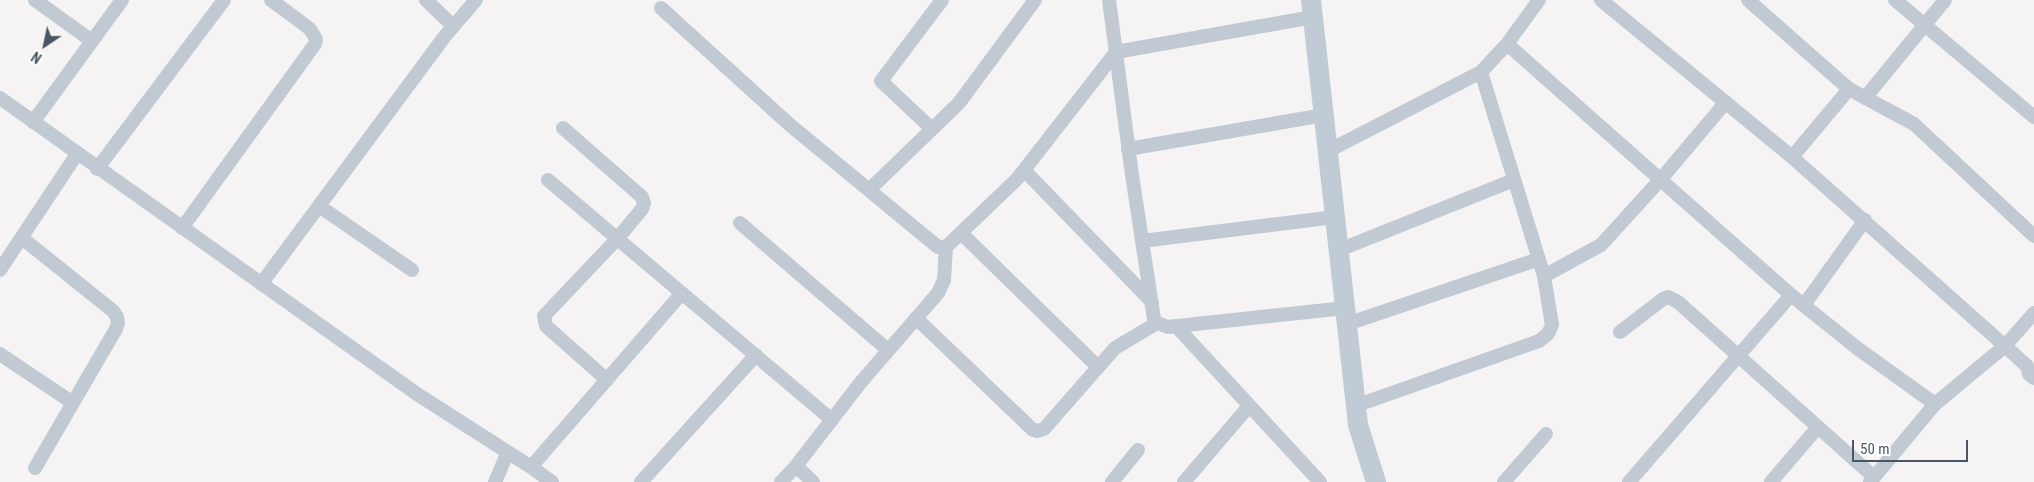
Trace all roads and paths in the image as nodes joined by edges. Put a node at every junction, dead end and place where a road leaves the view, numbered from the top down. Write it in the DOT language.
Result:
graph roads {
  1 [pos="34,0"];
  2 [pos="122,0"];
  3 [pos="224,0"];
  4 [pos="271,0"];
  5 [pos="426,0"];
  6 [pos="476,0"];
  7 [pos="942,0"];
  8 [pos="1035,0"];
  9 [pos="1109,0"];
  10 [pos="1539,0"];
  11 [pos="1600,0"];
  12 [pos="1748,0"];
  13 [pos="1895,0"];
  14 [pos="1945,0"];
  15 [pos="661,8"];
  16 [pos="1312,8"];
  17 [pos="1924,25"];
  18 [pos="453,26"];
  19 [pos="92,41"];
  20 [pos="1507,44"];
  21 [pos="1116,52"];
  22 [pos="1481,72"];
  23 [pos="1849,89"];
  24 [pos="0,98"];
  25 [pos="1865,98"];
  26 [pos="1726,102"];
  27 [pos="1324,115"];
  28 [pos="2034,117"];
  29 [pos="33,122"];
  30 [pos="563,128"];
  31 [pos="932,129"];
  32 [pos="1128,149"];
  33 [pos="1328,151"];
  34 [pos="77,154"];
  35 [pos="1792,157"];
  36 [pos="98,169"];
  37 [pos="1024,170"];
  38 [pos="548,180"];
  39 [pos="1514,180"];
  40 [pos="1661,180"];
  41 [pos="869,190"];
  42 [pos="319,206"];
  43 [pos="1335,217"];
  44 [pos="1865,220"];
  45 [pos="740,223"];
  46 [pos="182,228"];
  47 [pos="961,233"];
  48 [pos="2034,236"];
  49 [pos="22,238"];
  50 [pos="617,239"];
  51 [pos="1142,241"];
  52 [pos="946,247"];
  53 [pos="1339,250"];
  54 [pos="1539,259"];
  55 [pos="0,270"];
  56 [pos="412,270"];
  57 [pos="1544,276"];
  58 [pos="261,284"];
  59 [pos="682,293"];
  60 [pos="1791,295"];
  61 [pos="1152,302"];
  62 [pos="1804,305"];
  63 [pos="2034,313"];
  64 [pos="1346,316"];
  65 [pos="916,318"];
  66 [pos="1156,323"];
  67 [pos="1176,326"];
  68 [pos="1620,332"];
  69 [pos="2005,346"];
  70 [pos="888,350"];
  71 [pos="0,354"];
  72 [pos="756,356"];
  73 [pos="1738,356"];
  74 [pos="1098,367"];
  75 [pos="2034,378"];
  76 [pos="607,380"];
  77 [pos="73,404"];
  78 [pos="1935,404"];
  79 [pos="1249,406"];
  80 [pos="1356,406"];
  81 [pos="832,420"];
  82 [pos="1818,427"];
  83 [pos="1546,434"];
  84 [pos="1138,450"];
  85 [pos="508,452"];
  86 [pos="796,466"];
  87 [pos="531,467"];
  88 [pos="35,468"];
  89 [pos="1310,479"];
  90 [pos="1872,480"];
  91 [pos="495,482"];
  92 [pos="552,482"];
  93 [pos="641,482"];
  94 [pos="781,482"];
  95 [pos="813,482"];
  96 [pos="1112,482"];
  97 [pos="1184,482"];
  98 [pos="1376,482"];
  99 [pos="1504,482"];
  100 [pos="1629,482"];
  101 [pos="1771,482"];
  1 -- 19 [label="street"];
  2 -- 19 [label="street"];
  3 -- 36 [label="street"];
  4 -- 46 [label="street"];
  5 -- 18 [label="street"];
  6 -- 18 [label="street"];
  7 -- 31 [label="street"];
  8 -- 31 [label="street"];
  9 -- 21 [label="street"];
  10 -- 20 [label="street"];
  11 -- 26 [label="street"];
  12 -- 23 [label="street"];
  13 -- 17 [label="street"];
  14 -- 17 [label="street"];
  15 -- 41 [label="street"];
  16 -- 21 [label="street"];
  16 -- 27 [label="main road"];
  17 -- 25 [label="street"];
  17 -- 28 [label="street"];
  18 -- 42 [label="street"];
  19 -- 29 [label="street"];
  20 -- 22 [label="street"];
  20 -- 40 [label="street"];
  21 -- 32 [label="street"];
  21 -- 37 [label="street"];
  22 -- 33 [label="street"];
  22 -- 39 [label="street"];
  23 -- 25 [label="street"];
  23 -- 35 [label="street"];
  24 -- 29 [label="street"];
  25 -- 48 [label="street"];
  26 -- 35 [label="street"];
  26 -- 40 [label="street"];
  27 -- 32 [label="street"];
  27 -- 33 [label="main road"];
  29 -- 34 [label="street"];
  30 -- 50 [label="street"];
  31 -- 41 [label="street"];
  32 -- 51 [label="street"];
  33 -- 43 [label="main road"];
  34 -- 36 [label="street"];
  34 -- 49 [label="street"];
  35 -- 44 [label="street"];
  36 -- 46 [label="street"];
  37 -- 47 [label="street"];
  37 -- 61 [label="street"];
  38 -- 50 [label="street"];
  39 -- 53 [label="street"];
  39 -- 54 [label="street"];
  40 -- 57 [label="street"];
  40 -- 60 [label="street"];
  41 -- 52 [label="street"];
  42 -- 56 [label="street"];
  42 -- 58 [label="street"];
  43 -- 51 [label="street"];
  43 -- 53 [label="main road"];
  44 -- 62 [label="street"];
  44 -- 69 [label="street"];
  45 -- 70 [label="street"];
  46 -- 58 [label="street"];
  47 -- 52 [label="street"];
  47 -- 74 [label="street"];
  49 -- 55 [label="street"];
  49 -- 77 [label="street"];
  50 -- 59 [label="street"];
  50 -- 76 [label="street"];
  51 -- 61 [label="street"];
  52 -- 65 [label="street"];
  53 -- 64 [label="main road"];
  54 -- 57 [label="street"];
  54 -- 64 [label="street"];
  57 -- 80 [label="street"];
  58 -- 85 [label="street"];
  59 -- 72 [label="street"];
  59 -- 76 [label="street"];
  60 -- 62 [label="street"];
  60 -- 73 [label="street"];
  61 -- 66 [label="street"];
  62 -- 78 [label="street"];
  63 -- 69 [label="street"];
  64 -- 67 [label="street"];
  64 -- 80 [label="main road"];
  65 -- 70 [label="street"];
  65 -- 74 [label="street"];
  66 -- 67 [label="street"];
  66 -- 74 [label="street"];
  67 -- 79 [label="street"];
  68 -- 73 [label="street"];
  69 -- 75 [label="street"];
  69 -- 78 [label="street"];
  70 -- 81 [label="street"];
  71 -- 77 [label="street"];
  72 -- 81 [label="street"];
  72 -- 93 [label="street"];
  73 -- 82 [label="street"];
  73 -- 100 [label="street"];
  76 -- 87 [label="street"];
  77 -- 88 [label="street"];
  78 -- 90 [label="street"];
  79 -- 89 [label="street"];
  79 -- 97 [label="street"];
  80 -- 98 [label="main road"];
  81 -- 86 [label="street"];
  82 -- 90 [label="street"];
  82 -- 101 [label="street"];
  83 -- 99 [label="street"];
  84 -- 96 [label="street"];
  85 -- 87 [label="street"];
  85 -- 91 [label="street"];
  86 -- 94 [label="street"];
  86 -- 95 [label="street"];
  87 -- 92 [label="street"];
}
